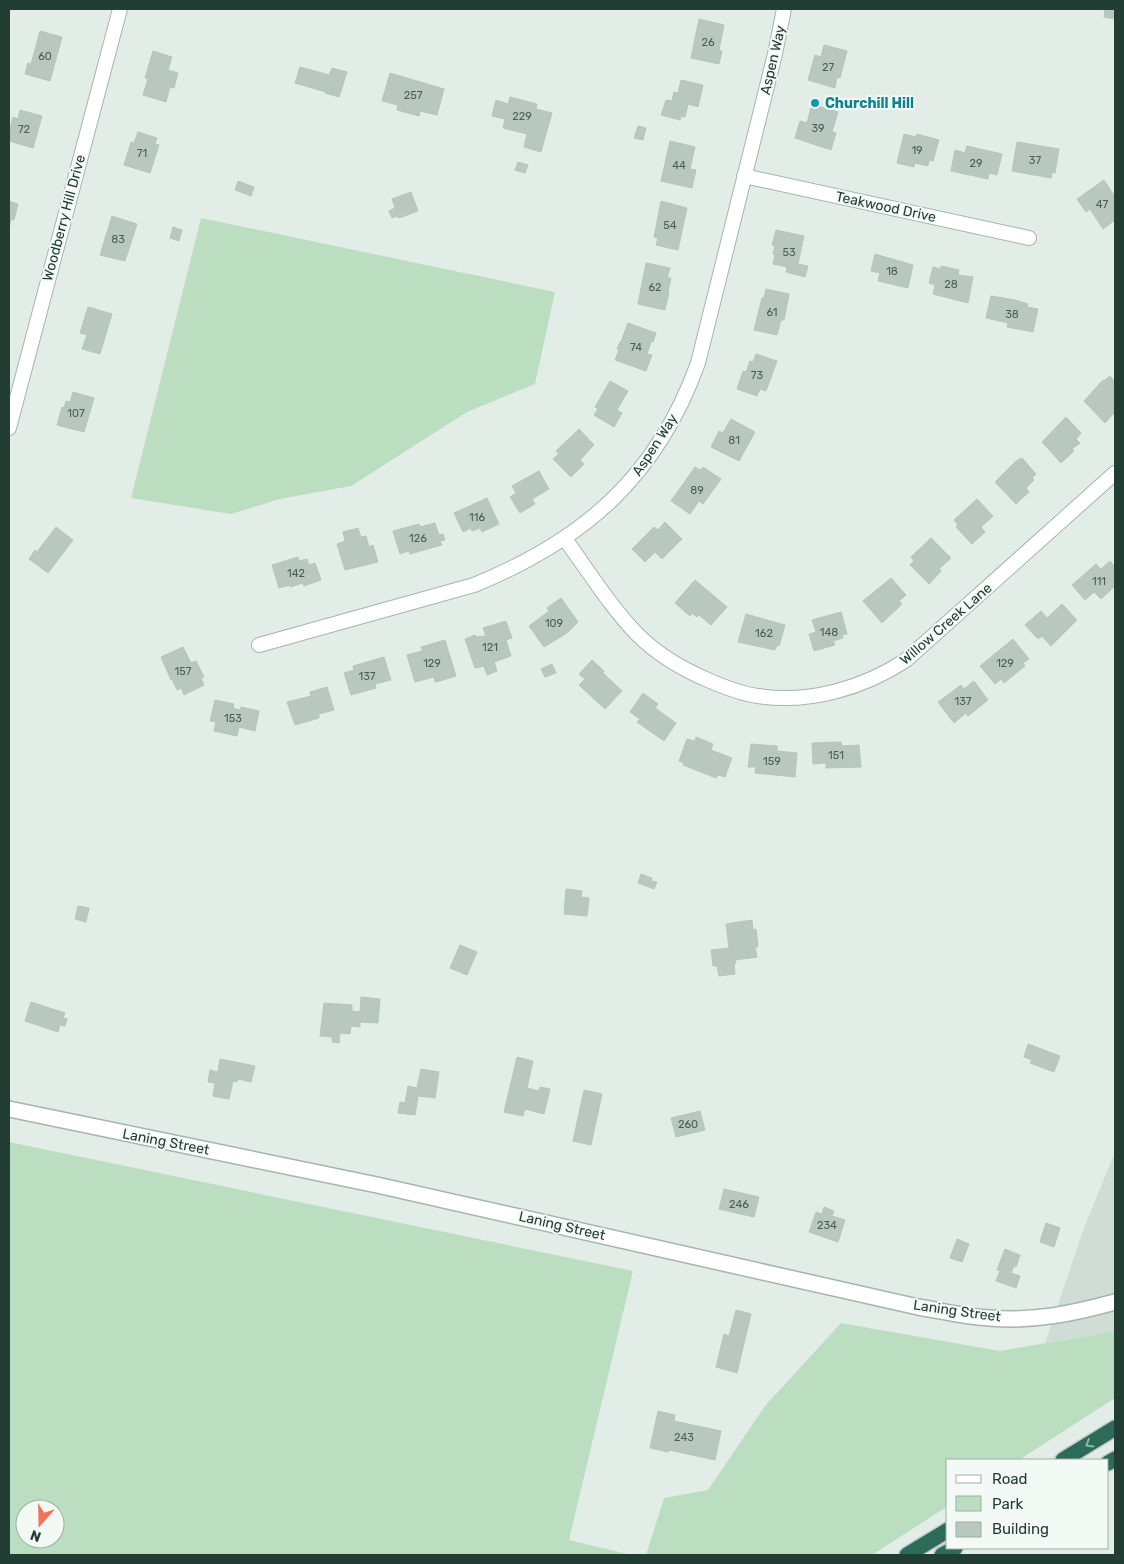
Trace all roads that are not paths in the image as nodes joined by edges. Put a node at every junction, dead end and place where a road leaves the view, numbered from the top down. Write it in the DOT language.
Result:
graph roads {
  1 [pos="120,9"];
  2 [pos="784,9"];
  3 [pos="744,176"];
  4 [pos="1029,238"];
  5 [pos="9,428"];
  6 [pos="1115,473"];
  7 [pos="565,538"];
  8 [pos="258,645"];
  9 [pos="9,1109"];
  10 [pos="1115,1302"];
  11 [pos="1115,1428"];
  12 [pos="1065,1459"];
  13 [pos="946,1531"];
  14 [pos="953,1549"];
  15 [pos="907,1555"];
  16 [pos="942,1555"];
  1 -- 5 [label="street, Woodberry Hill Drive"];
  2 -- 3 [label="street, Aspen Way"];
  3 -- 4 [label="street, Teakwood Drive"];
  3 -- 7 [label="street, Aspen Way"];
  6 -- 7 [label="street, Willow Creek Lane"];
  7 -- 8 [label="street, Aspen Way"];
  9 -- 10 [label="street, Laning Street"];
  11 -- 12 [label="highway, one-way"];
  13 -- 15 [label="highway"];
  14 -- 16 [label="highway"];
}
